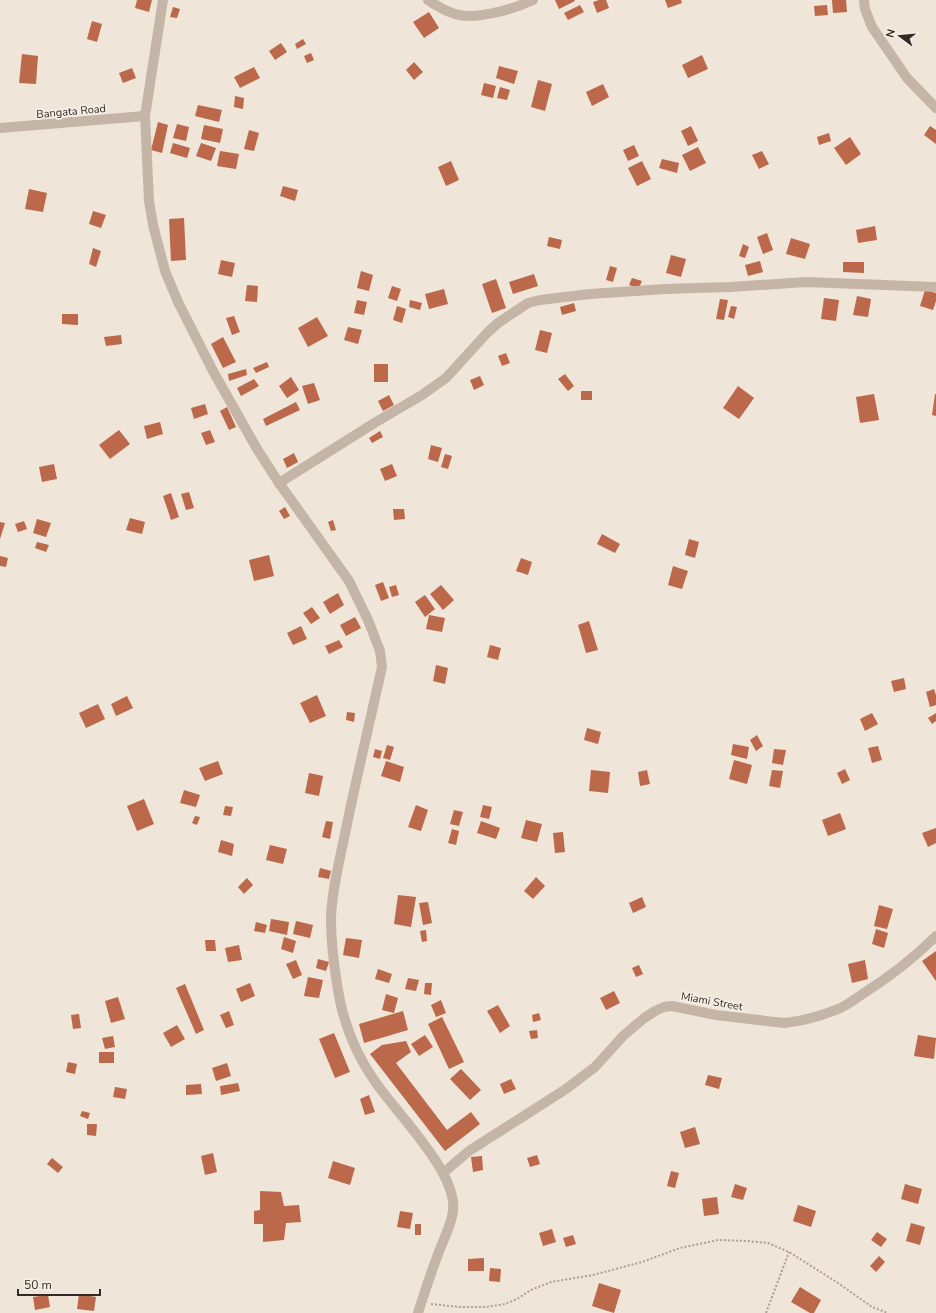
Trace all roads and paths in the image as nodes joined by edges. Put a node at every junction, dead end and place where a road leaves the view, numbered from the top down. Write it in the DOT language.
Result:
graph roads {
  1 [pos="163,0"];
  2 [pos="428,0"];
  3 [pos="532,0"];
  4 [pos="864,0"];
  5 [pos="936,108"];
  6 [pos="145,116"];
  7 [pos="0,128"];
  8 [pos="936,287"];
  9 [pos="279,483"];
  10 [pos="936,936"];
  11 [pos="443,1173"];
  12 [pos="789,1252"];
  13 [pos="421,1303"];
  14 [pos="418,1313"];
  15 [pos="766,1313"];
  16 [pos="888,1313"];
  1 -- 6 [label="street"];
  2 -- 3 [label="street"];
  4 -- 5 [label="street"];
  6 -- 7 [label="street, Bangata Road"];
  6 -- 9 [label="street"];
  8 -- 9 [label="street"];
  9 -- 11 [label="street"];
  10 -- 11 [label="street, Miami Street"];
  11 -- 13 [label="street"];
  12 -- 13 [label="path"];
  12 -- 15 [label="path"];
  12 -- 16 [label="path"];
  13 -- 14 [label="street"];
}
